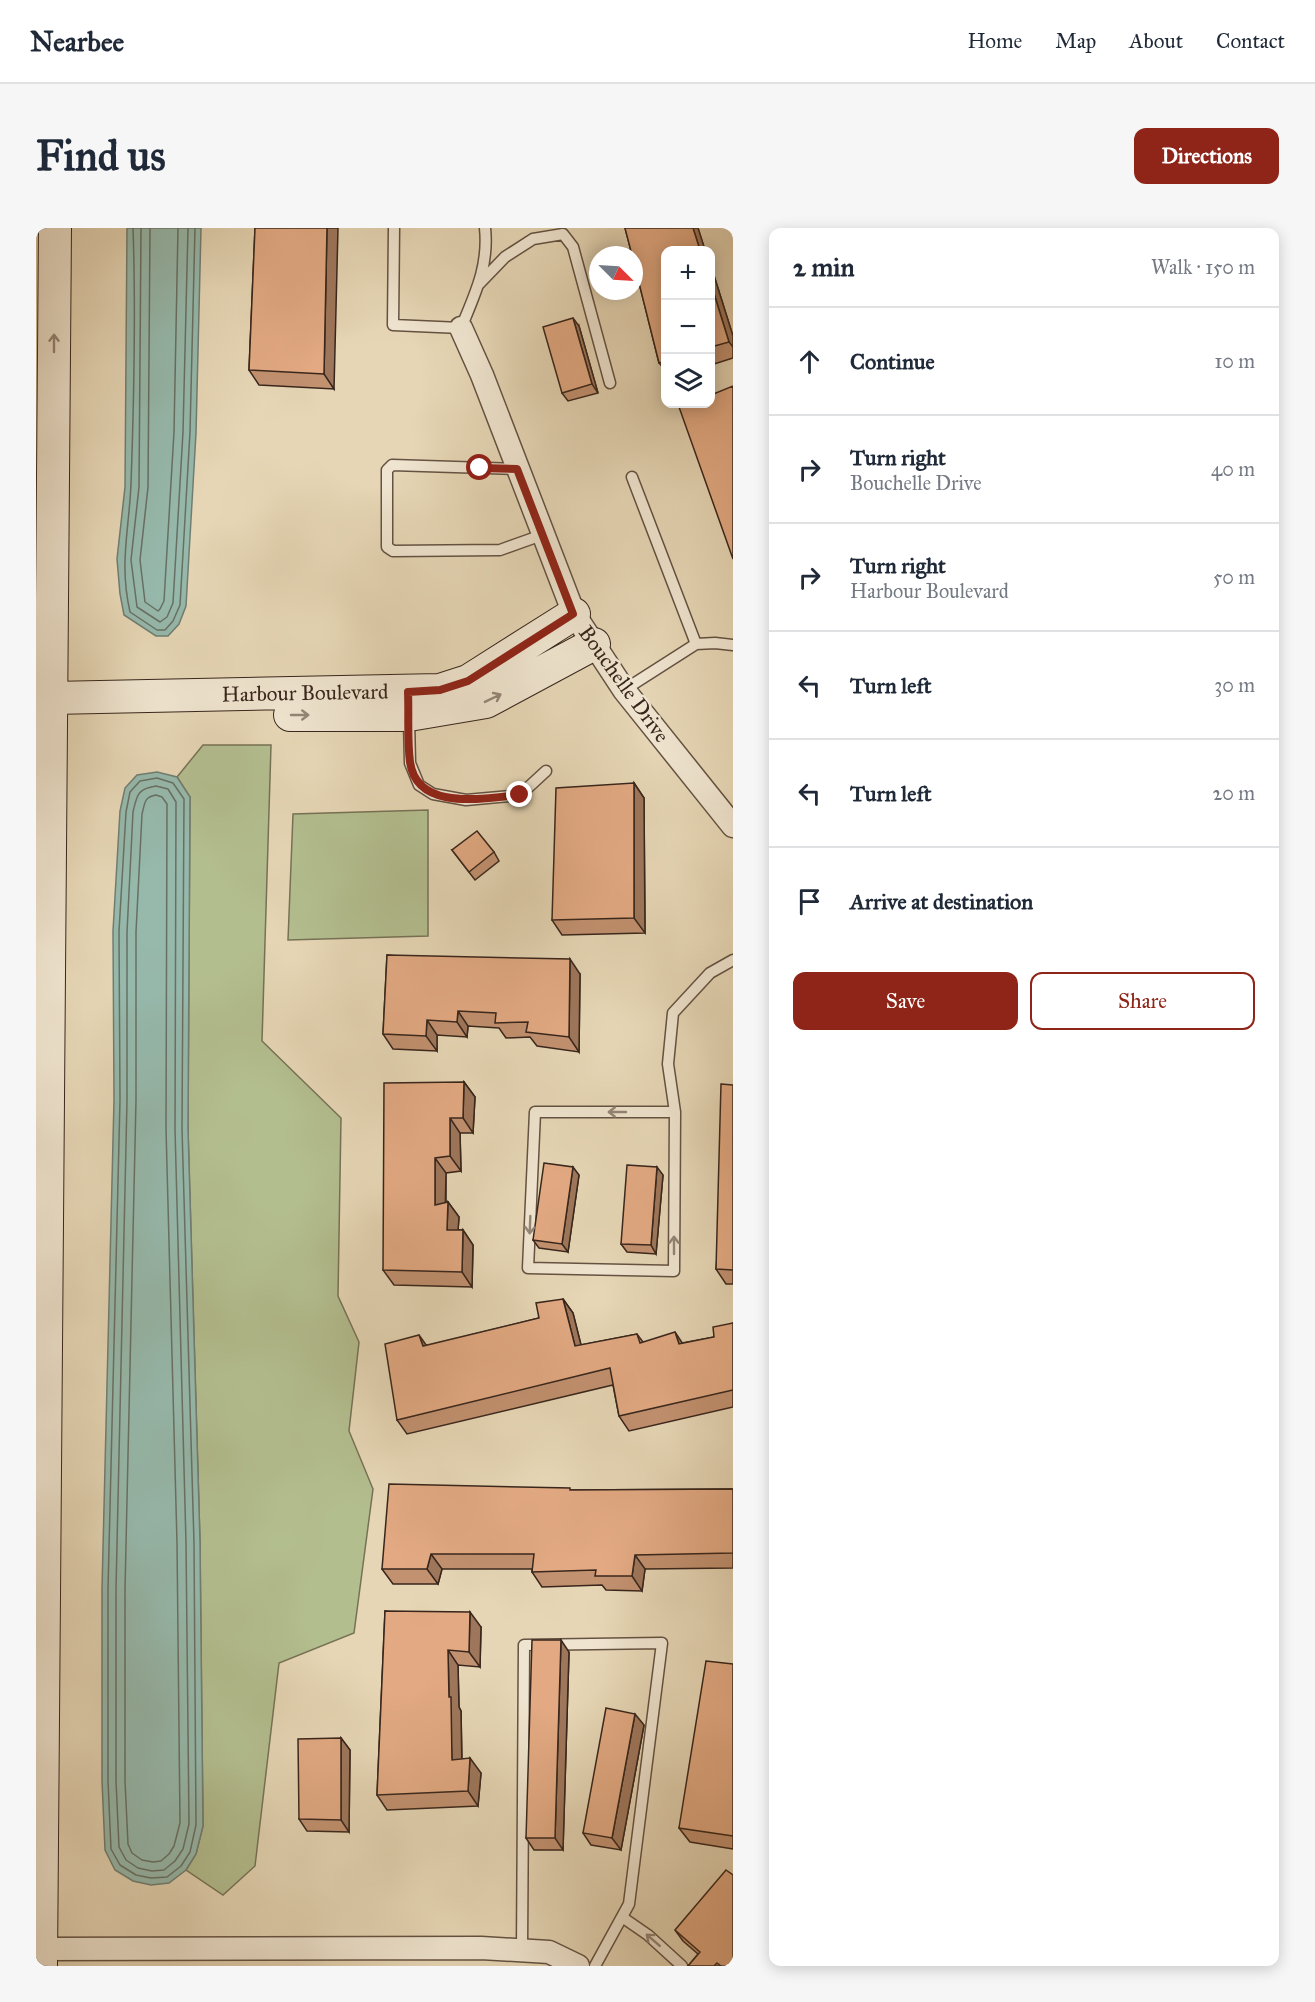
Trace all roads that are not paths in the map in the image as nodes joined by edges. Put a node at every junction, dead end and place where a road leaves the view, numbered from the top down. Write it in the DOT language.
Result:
graph roads {
  1 [pos="55,228"];
  2 [pos="394,228"];
  3 [pos="485,228"];
  4 [pos="478,285"];
  5 [pos="461,328"];
  6 [pos="610,383"];
  7 [pos="517,469"];
  8 [pos="632,477"];
  9 [pos="542,535"];
  10 [pos="573,614"];
  11 [pos="594,644"];
  12 [pos="696,644"];
  13 [pos="733,645"];
  14 [pos="624,690"];
  15 [pos="408,703"];
  16 [pos="44,708"];
  17 [pos="546,771"];
  18 [pos="733,826"];
  19 [pos="733,960"];
  20 [pos="675,1112"];
  21 [pos="622,1917"];
  22 [pos="522,1950"];
  23 [pos="39,1954"];
  24 [pos="578,1966"];
  25 [pos="595,1966"];
  26 [pos="682,1966"];
  16 -- 1 [label="main road, one-way"];
  2 -- 5 [label="lane"];
  3 -- 4 [label="lane"];
  4 -- 5 [label="lane"];
  4 -- 6 [label="lane"];
  5 -- 7 [label="street, Bouchelle Drive"];
  7 -- 9 [label="street, Bouchelle Drive"];
  7 -- 9 [label="lane"];
  8 -- 12 [label="lane"];
  9 -- 10 [label="street, Bouchelle Drive"];
  10 -- 11 [label="street, Bouchelle Drive"];
  10 -- 15 [label="main road, Harbour Boulevard"];
  11 -- 14 [label="street, Bouchelle Drive"];
  15 -- 11 [label="main road, one-way"];
  12 -- 13 [label="lane"];
  12 -- 14 [label="lane"];
  14 -- 18 [label="street, Bouchelle Drive"];
  15 -- 16 [label="main road, Harbour Boulevard"];
  15 -- 17 [label="lane"];
  16 -- 23 [label="main road"];
  19 -- 20 [label="lane"];
  20 -- 20 [label="lane, one-way"];
  21 -- 22 [label="lane"];
  21 -- 25 [label="lane"];
  26 -- 21 [label="lane, one-way"];
  22 -- 23 [label="street"];
  22 -- 24 [label="street"];
}
